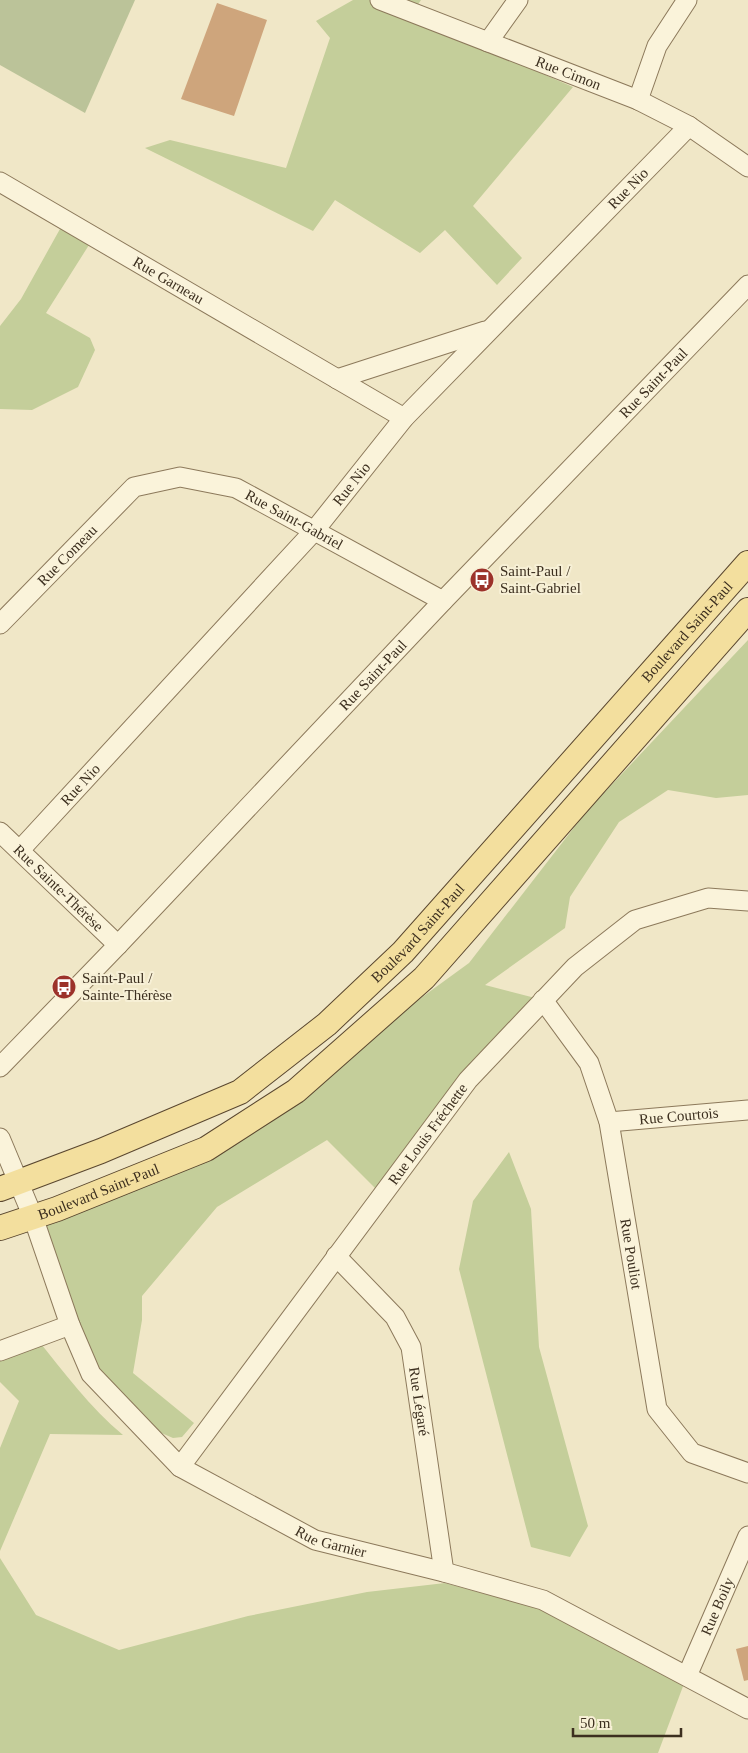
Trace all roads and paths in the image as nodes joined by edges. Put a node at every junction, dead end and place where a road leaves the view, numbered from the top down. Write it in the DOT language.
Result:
graph roads {
  1 [pos="380,0"];
  2 [pos="518,0"];
  3 [pos="687,0"];
  4 [pos="488,42"];
  5 [pos="638,100"];
  6 [pos="689,126"];
  7 [pos="748,167"];
  8 [pos="0,182"];
  9 [pos="748,285"];
  10 [pos="489,330"];
  11 [pos="337,379"];
  12 [pos="404,418"];
  13 [pos="134,487"];
  14 [pos="314,531"];
  15 [pos="748,563"];
  16 [pos="444,601"];
  17 [pos="748,610"];
  18 [pos="0,624"];
  19 [pos="0,832"];
  20 [pos="20,850"];
  21 [pos="748,900"];
  22 [pos="118,945"];
  23 [pos="543,1000"];
  24 [pos="0,1067"];
  25 [pos="748,1110"];
  26 [pos="609,1122"];
  27 [pos="0,1138"];
  28 [pos="9,1186"];
  29 [pos="35,1223"];
  30 [pos="0,1228"];
  31 [pos="336,1256"];
  32 [pos="70,1325"];
  33 [pos="0,1351"];
  34 [pos="180,1467"];
  35 [pos="748,1473"];
  36 [pos="748,1536"];
  37 [pos="444,1572"];
  38 [pos="687,1676"];
  39 [pos="748,1709"];
  1 -- 4 [label="street, Rue Cimon"];
  2 -- 4 [label="street"];
  3 -- 5 [label="street"];
  4 -- 5 [label="street, Rue Cimon"];
  5 -- 6 [label="street, Rue Cimon"];
  6 -- 7 [label="street, Rue Cimon"];
  6 -- 10 [label="street, Rue Nio"];
  8 -- 11 [label="street, Rue Garneau"];
  9 -- 16 [label="street, Rue Saint-Paul"];
  10 -- 11 [label="street"];
  10 -- 12 [label="street, Rue Nio"];
  11 -- 12 [label="street, Rue Garneau"];
  12 -- 14 [label="street, Rue Nio"];
  13 -- 14 [label="street, Rue Saint-Gabriel"];
  13 -- 18 [label="street, Rue Comeau"];
  14 -- 16 [label="street, Rue Saint-Gabriel"];
  14 -- 20 [label="street, Rue Nio"];
  15 -- 28 [label="main road, Boulevard Saint-Paul"];
  16 -- 22 [label="street, Rue Saint-Paul"];
  17 -- 29 [label="main road, Boulevard Saint-Paul"];
  19 -- 20 [label="street, Rue Sainte-Thérèse"];
  20 -- 22 [label="street, Rue Sainte-Thérèse"];
  21 -- 23 [label="street, Rue Louis Fréchette"];
  22 -- 24 [label="street, Rue Saint-Paul"];
  23 -- 26 [label="street, Rue Pouliot"];
  23 -- 31 [label="street, Rue Louis Fréchette"];
  25 -- 26 [label="street, Rue Courtois"];
  26 -- 35 [label="street, Rue Pouliot"];
  27 -- 28 [label="street, Rue Garnier"];
  28 -- 29 [label="street, Rue Garnier"];
  29 -- 30 [label="main road, Boulevard Saint-Paul"];
  29 -- 32 [label="street, Rue Garnier"];
  31 -- 34 [label="street, Rue Louis Fréchette"];
  31 -- 37 [label="street, Rue Légaré"];
  32 -- 33 [label="street"];
  32 -- 34 [label="street, Rue Garnier"];
  34 -- 37 [label="street, Rue Garnier"];
  36 -- 38 [label="street, Rue Boily"];
  37 -- 38 [label="street, Rue Garnier"];
  38 -- 39 [label="street, Rue Garnier"];
}
